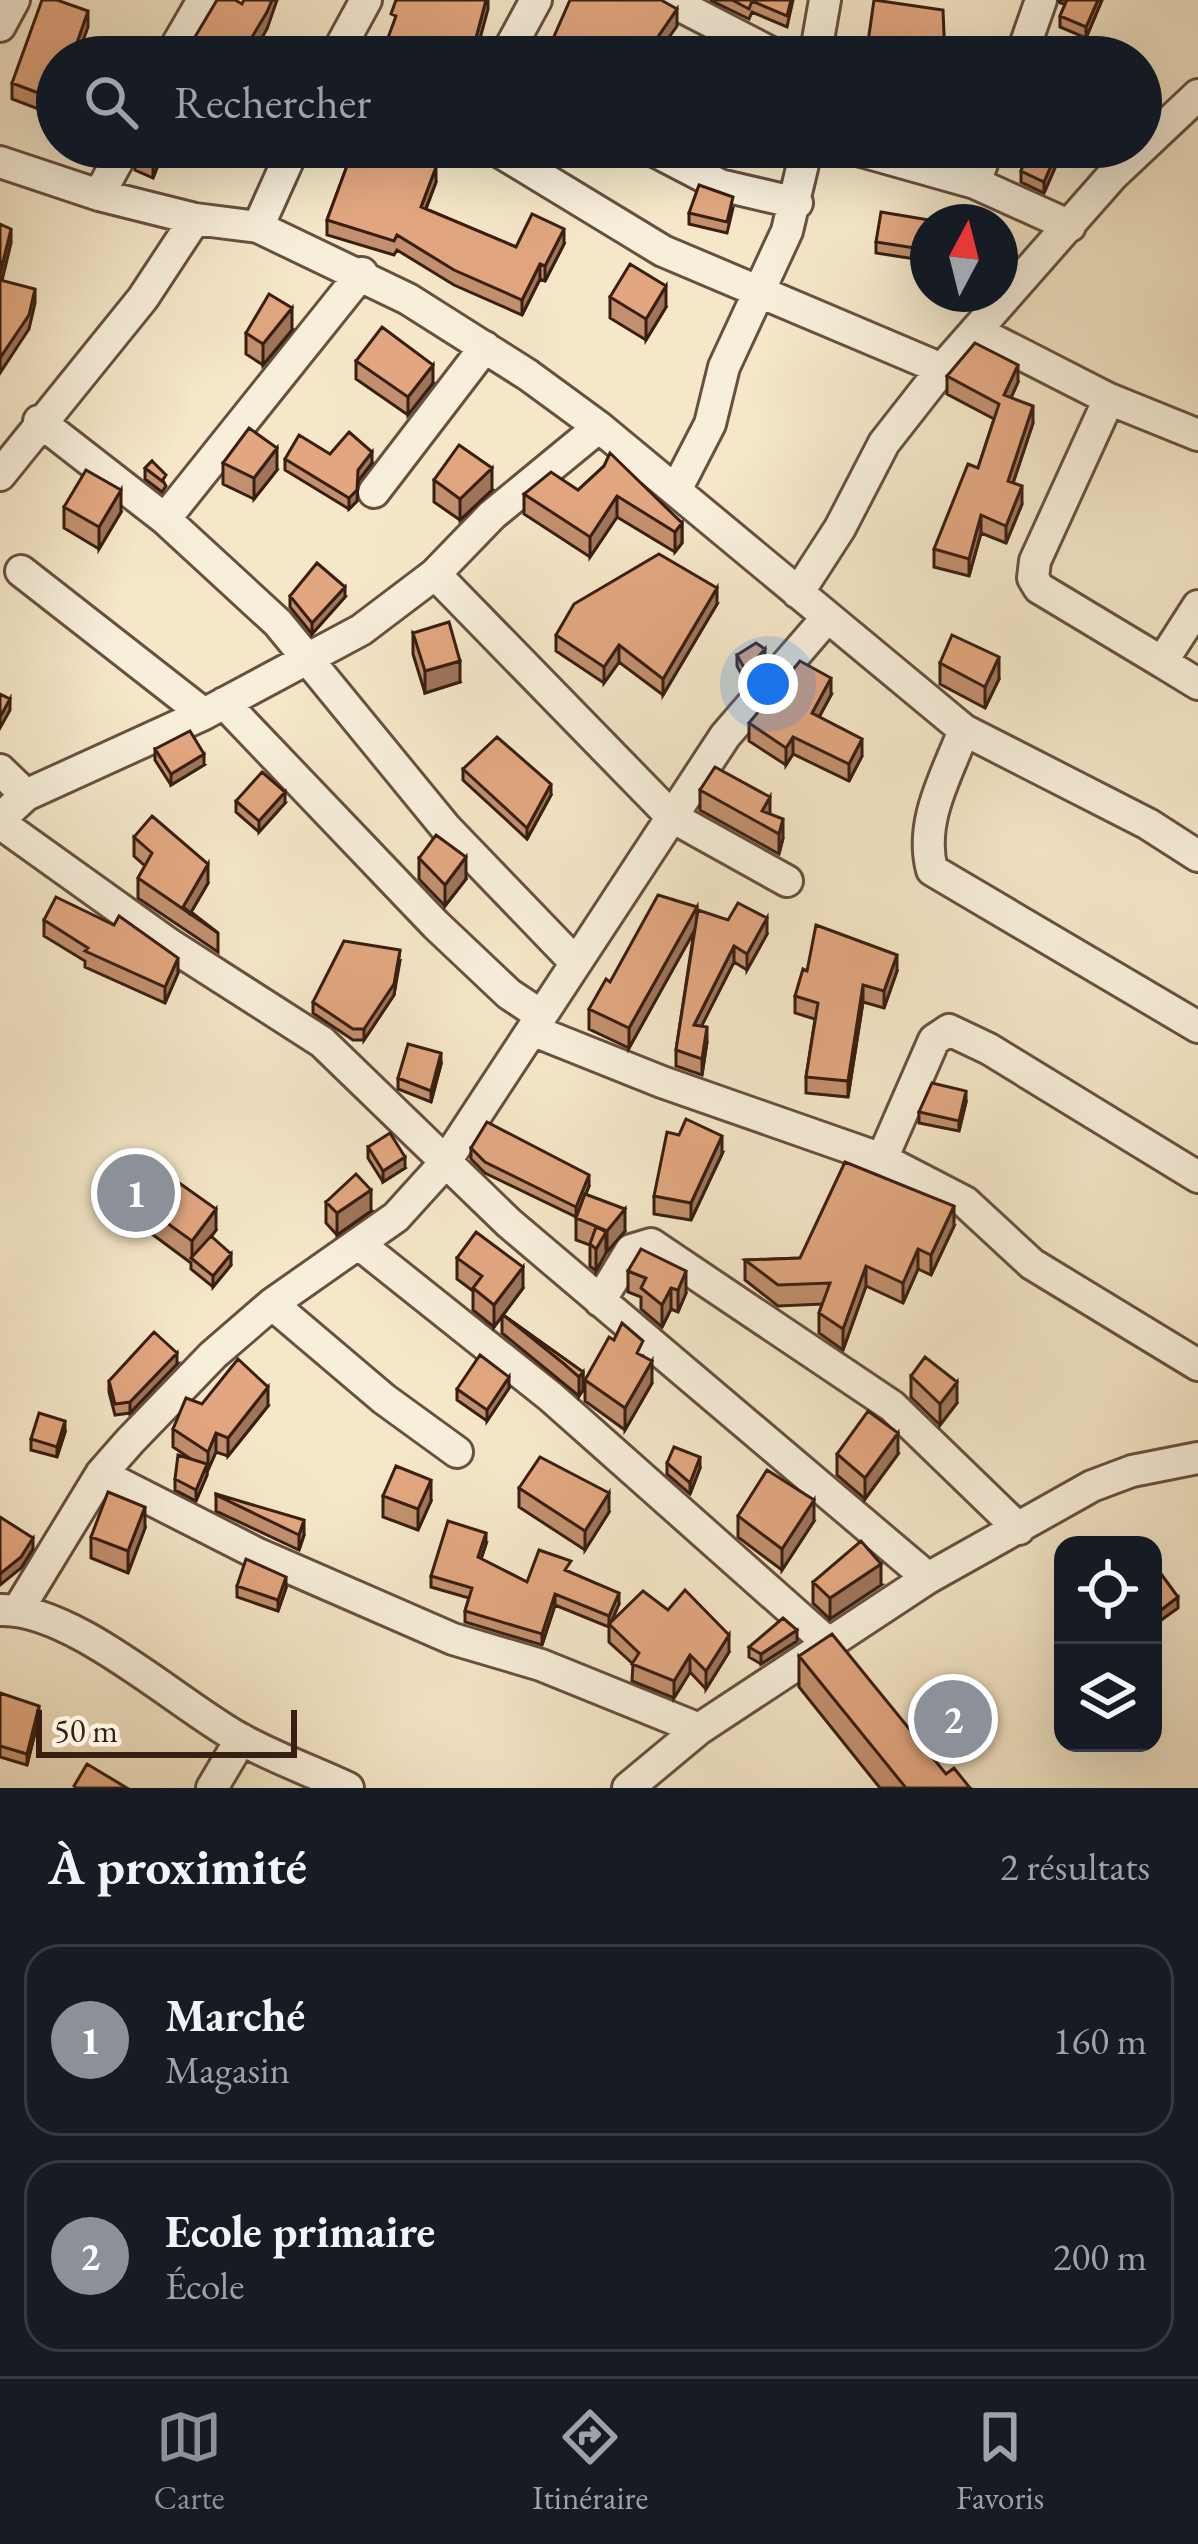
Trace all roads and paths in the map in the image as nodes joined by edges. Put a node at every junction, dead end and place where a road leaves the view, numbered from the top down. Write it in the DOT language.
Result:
graph roads {
  1 [pos="14,0"];
  2 [pos="202,0"];
  3 [pos="366,0"];
  4 [pos="536,0"];
  5 [pos="669,0"];
  6 [pos="825,0"];
  7 [pos="1041,0"];
  8 [pos="0,26"];
  9 [pos="182,36"];
  10 [pos="347,36"];
  11 [pos="516,36"];
  12 [pos="738,36"];
  13 [pos="819,36"];
  14 [pos="1028,36"];
  15 [pos="1198,95"];
  16 [pos="1162,129"];
  17 [pos="0,161"];
  18 [pos="114,168"];
  19 [pos="285,168"];
  20 [pos="527,168"];
  21 [pos="687,168"];
  22 [pos="803,168"];
  23 [pos="922,168"];
  24 [pos="980,168"];
  25 [pos="1120,168"];
  26 [pos="975,183"];
  27 [pos="99,195"];
  28 [pos="797,203"];
  29 [pos="195,219"];
  30 [pos="1070,226"];
  31 [pos="258,227"];
  32 [pos="362,273"];
  33 [pos="758,293"];
  34 [pos="976,331"];
  35 [pos="485,346"];
  36 [pos="942,369"];
  37 [pos="1109,399"];
  38 [pos="22,428"];
  39 [pos="599,428"];
  40 [pos="1198,434"];
  41 [pos="0,475"];
  42 [pos="676,490"];
  43 [pos="374,492"];
  44 [pos="165,519"];
  45 [pos="21,571"];
  46 [pos="435,574"];
  47 [pos="798,592"];
  48 [pos="1198,607"];
  49 [pos="825,620"];
  50 [pos="309,662"];
  51 [pos="1162,662"];
  52 [pos="1198,684"];
  53 [pos="214,709"];
  54 [pos="964,730"];
  55 [pos="0,770"];
  56 [pos="26,796"];
  57 [pos="672,817"];
  58 [pos="0,821"];
  59 [pos="1198,856"];
  60 [pos="788,881"];
  61 [pos="574,962"];
  62 [pos="536,1022"];
  63 [pos="1198,1027"];
  64 [pos="882,1159"];
  65 [pos="445,1164"];
  66 [pos="1198,1177"];
  67 [pos="359,1244"];
  68 [pos="600,1301"];
  69 [pos="272,1304"];
  70 [pos="1198,1365"];
  71 [pos="457,1452"];
  72 [pos="1198,1458"];
  73 [pos="101,1474"];
  74 [pos="1019,1529"];
  75 [pos="928,1578"];
  76 [pos="9,1610"];
  77 [pos="826,1642"];
  78 [pos="699,1729"];
  79 [pos="241,1739"];
  80 [pos="212,1788"];
  81 [pos="348,1788"];
  82 [pos="628,1788"];
  1 -- 8 [label="street"];
  2 -- 9 [label="street"];
  3 -- 10 [label="street"];
  4 -- 11 [label="street"];
  5 -- 12 [label="street"];
  6 -- 13 [label="street"];
  7 -- 14 [label="street"];
  15 -- 16 [label="street"];
  17 -- 27 [label="street"];
  18 -- 27 [label="street"];
  19 -- 31 [label="street"];
  20 -- 33 [label="street"];
  21 -- 28 [label="street"];
  22 -- 28 [label="street"];
  23 -- 26 [label="street"];
  24 -- 26 [label="street"];
  25 -- 30 [label="street"];
  26 -- 30 [label="street"];
  27 -- 29 [label="street"];
  28 -- 33 [label="street"];
  29 -- 31 [label="street"];
  29 -- 38 [label="street"];
  30 -- 34 [label="street"];
  31 -- 32 [label="street"];
  32 -- 35 [label="street"];
  32 -- 44 [label="street"];
  33 -- 36 [label="street"];
  33 -- 42 [label="street"];
  34 -- 36 [label="street"];
  34 -- 37 [label="street"];
  35 -- 39 [label="street"];
  35 -- 43 [label="street"];
  36 -- 47 [label="street"];
  37 -- 40 [label="street"];
  37 -- 51 [label="street"];
  38 -- 41 [label="street"];
  38 -- 44 [label="street"];
  39 -- 42 [label="street"];
  39 -- 46 [label="street"];
  42 -- 47 [label="street"];
  44 -- 50 [label="street"];
  45 -- 53 [label="street"];
  46 -- 50 [label="street"];
  46 -- 57 [label="street"];
  47 -- 49 [label="street"];
  48 -- 51 [label="street"];
  49 -- 54 [label="street"];
  49 -- 57 [label="street"];
  50 -- 53 [label="street"];
  50 -- 61 [label="street"];
  51 -- 52 [label="street"];
  53 -- 56 [label="street"];
  53 -- 62 [label="street"];
  54 -- 59 [label="street"];
  54 -- 63 [label="street"];
  55 -- 56 [label="street"];
  56 -- 58 [label="street"];
  57 -- 60 [label="street"];
  57 -- 61 [label="street"];
  58 -- 65 [label="street"];
  61 -- 62 [label="street"];
  62 -- 64 [label="street"];
  62 -- 65 [label="street"];
  64 -- 66 [label="street"];
  64 -- 70 [label="street"];
  65 -- 67 [label="street"];
  65 -- 68 [label="street"];
  67 -- 69 [label="street"];
  67 -- 77 [label="street"];
  68 -- 74 [label="street"];
  68 -- 75 [label="street"];
  69 -- 71 [label="street"];
  69 -- 73 [label="street"];
  72 -- 74 [label="street"];
  73 -- 76 [label="street"];
  73 -- 78 [label="street"];
  74 -- 75 [label="street"];
  75 -- 77 [label="street"];
  76 -- 79 [label="street"];
  77 -- 78 [label="street"];
  78 -- 82 [label="street"];
  79 -- 80 [label="street"];
  79 -- 81 [label="street"];
}
